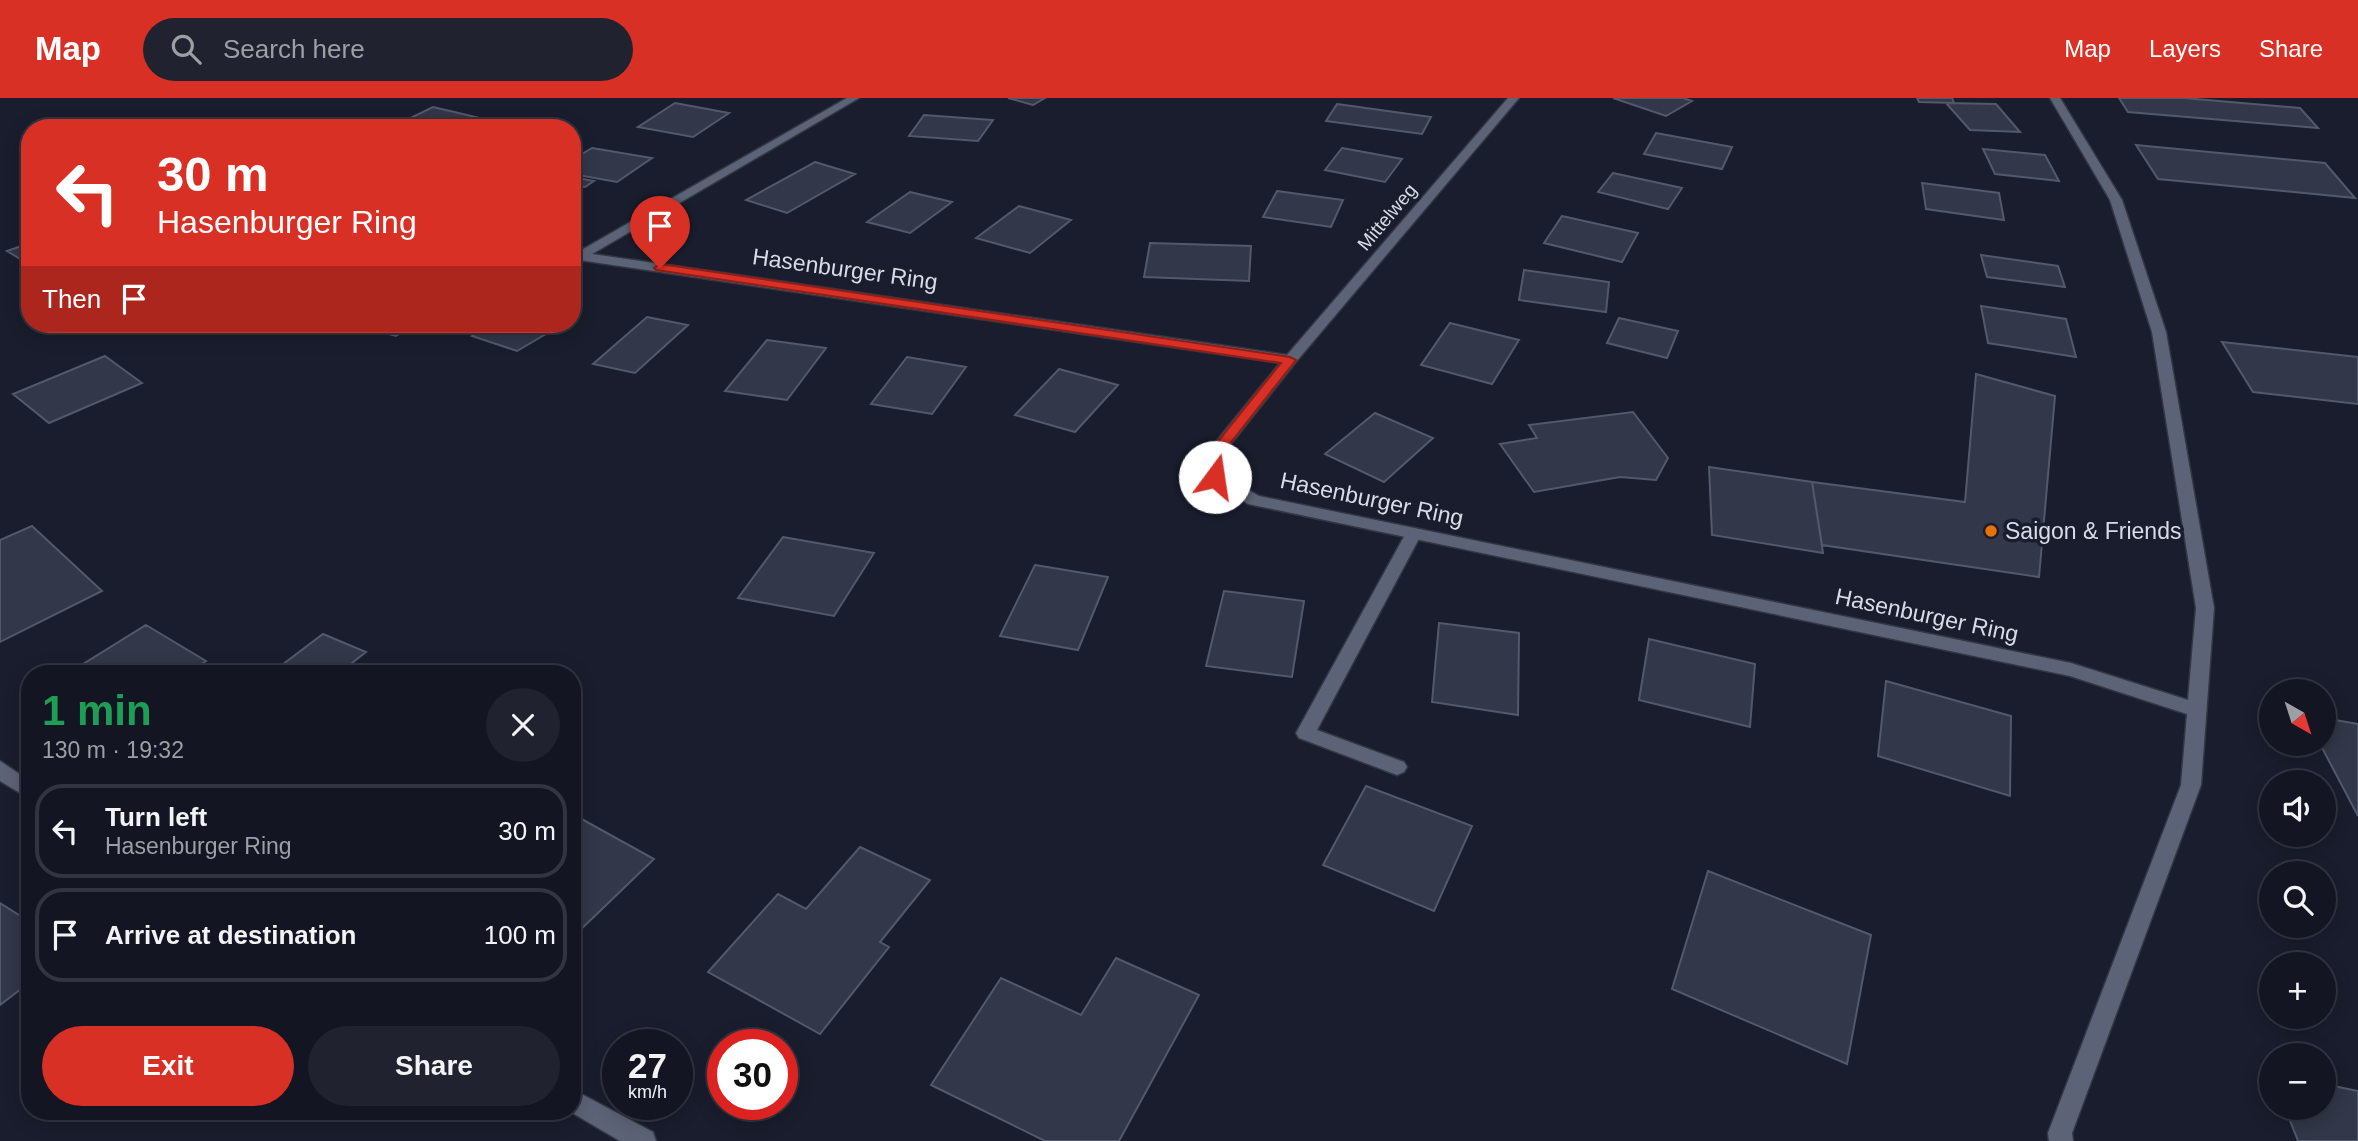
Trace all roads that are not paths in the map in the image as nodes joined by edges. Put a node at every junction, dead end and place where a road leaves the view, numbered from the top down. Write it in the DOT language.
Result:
graph roads {
  1 [pos="853,98"];
  2 [pos="1514,98"];
  3 [pos="2055,98"];
  4 [pos="581,253"];
  5 [pos="581,257"];
  6 [pos="1290,360"];
  7 [pos="1414,533"];
  8 [pos="2199,710"];
  9 [pos="1397,767"];
  10 [pos="0,769"];
  11 [pos="21,786"];
  12 [pos="581,1105"];
  13 [pos="644,1141"];
  14 [pos="2061,1141"];
  1 -- 4 [label="street, Hasenburger Ring"];
  2 -- 6 [label="street, Mittelweg"];
  3 -- 8 [label="street"];
  5 -- 6 [label="street, Hasenburger Ring"];
  6 -- 7 [label="street, Hasenburger Ring"];
  7 -- 8 [label="street, Hasenburger Ring"];
  7 -- 9 [label="street"];
  8 -- 14 [label="street"];
  10 -- 11 [label="street"];
  12 -- 13 [label="street"];
}
